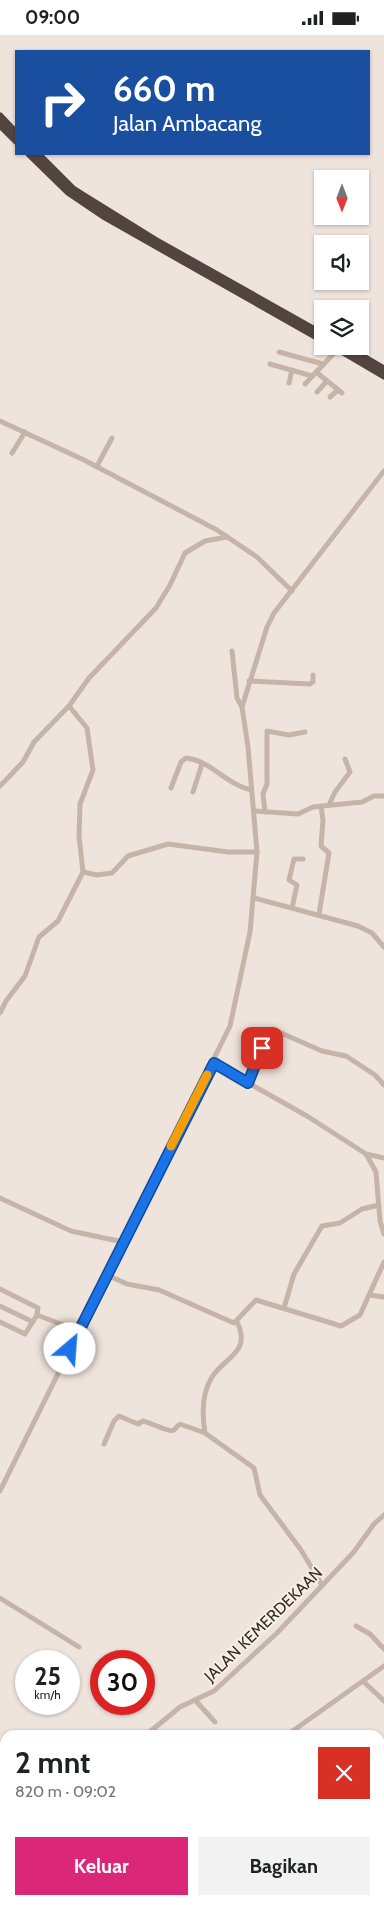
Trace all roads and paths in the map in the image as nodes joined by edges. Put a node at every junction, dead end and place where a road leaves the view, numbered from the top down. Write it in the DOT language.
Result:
graph roads {
  1 [pos="0,115"];
  2 [pos="0,125"];
  3 [pos="15,132"];
  4 [pos="15,140"];
  5 [pos="30,155"];
  6 [pos="39,155"];
  7 [pos="210,274"];
  8 [pos="314,330"];
  9 [pos="314,335"];
  10 [pos="279,352"];
  11 [pos="331,355"];
  12 [pos="355,355"];
  13 [pos="356,355"];
  14 [pos="270,364"];
  15 [pos="323,364"];
  16 [pos="384,369"];
  17 [pos="292,370"];
  18 [pos="314,374"];
  19 [pos="384,376"];
  20 [pos="327,381"];
  21 [pos="289,383"];
  22 [pos="305,384"];
  23 [pos="317,392"];
  24 [pos="330,397"];
  25 [pos="0,421"];
  26 [pos="25,432"];
  27 [pos="112,438"];
  28 [pos="12,453"];
  29 [pos="97,467"];
  30 [pos="384,471"];
  31 [pos="227,537"];
  32 [pos="292,591"];
  33 [pos="232,651"];
  34 [pos="313,675"];
  35 [pos="249,681"];
  36 [pos="69,706"];
  37 [pos="242,707"];
  38 [pos="305,731"];
  39 [pos="345,759"];
  40 [pos="202,764"];
  41 [pos="0,786"];
  42 [pos="171,788"];
  43 [pos="252,790"];
  44 [pos="192,792"];
  45 [pos="384,796"];
  46 [pos="329,805"];
  47 [pos="321,806"];
  48 [pos="254,811"];
  49 [pos="265,812"];
  50 [pos="257,852"];
  51 [pos="303,859"];
  52 [pos="83,872"];
  53 [pos="254,898"];
  54 [pos="292,907"];
  55 [pos="319,914"];
  56 [pos="384,947"];
  57 [pos="2,1004"];
  58 [pos="0,1013"];
  59 [pos="214,1063"];
  60 [pos="248,1083"];
  61 [pos="384,1085"];
  62 [pos="366,1154"];
  63 [pos="384,1158"];
  64 [pos="0,1198"];
  65 [pos="379,1205"];
  66 [pos="384,1234"];
  67 [pos="123,1242"];
  68 [pos="384,1261"];
  69 [pos="107,1275"];
  70 [pos="0,1289"];
  71 [pos="369,1295"];
  72 [pos="384,1297"];
  73 [pos="0,1307"];
  74 [pos="284,1308"];
  75 [pos="37,1315"];
  76 [pos="0,1322"];
  77 [pos="33,1322"];
  78 [pos="237,1322"];
  79 [pos="79,1331"];
  80 [pos="205,1433"];
  81 [pos="104,1444"];
  82 [pos="0,1491"];
  83 [pos="384,1515"];
  84 [pos="322,1585"];
  85 [pos="0,1598"];
  86 [pos="356,1626"];
  87 [pos="79,1647"];
  88 [pos="384,1649"];
  89 [pos="384,1667"];
  90 [pos="364,1681"];
  91 [pos="195,1700"];
  92 [pos="384,1701"];
  93 [pos="215,1722"];
  94 [pos="152,1730"];
  95 [pos="294,1730"];
  1 -- 3 [label="highway"];
  2 -- 4 [label="highway"];
  5 -- 7 [label="highway"];
  6 -- 7 [label="highway"];
  7 -- 8 [label="highway"];
  7 -- 9 [label="highway"];
  10 -- 15 [label="street"];
  11 -- 15 [label="street"];
  12 -- 19 [label="highway"];
  13 -- 16 [label="highway"];
  14 -- 17 [label="street"];
  15 -- 18 [label="street"];
  17 -- 18 [label="street"];
  17 -- 21 [label="street"];
  18 -- 20 [label="street"];
  18 -- 22 [label="street"];
  20 -- 23 [label="street"];
  20 -- 24 [label="street"];
  25 -- 26 [label="street"];
  26 -- 28 [label="street"];
  26 -- 29 [label="street"];
  27 -- 29 [label="street"];
  29 -- 31 [label="street"];
  30 -- 32 [label="street"];
  31 -- 32 [label="street"];
  31 -- 36 [label="street"];
  32 -- 35 [label="street"];
  33 -- 37 [label="street"];
  34 -- 35 [label="street"];
  35 -- 37 [label="street"];
  36 -- 41 [label="street"];
  36 -- 52 [label="street"];
  37 -- 43 [label="street"];
  38 -- 49 [label="street"];
  39 -- 46 [label="street"];
  40 -- 42 [label="street"];
  40 -- 43 [label="street"];
  40 -- 44 [label="street"];
  43 -- 48 [label="street"];
  45 -- 46 [label="street"];
  46 -- 47 [label="street"];
  47 -- 49 [label="street"];
  47 -- 55 [label="street"];
  48 -- 49 [label="street"];
  48 -- 50 [label="street"];
  50 -- 52 [label="street"];
  50 -- 53 [label="street"];
  51 -- 54 [label="street"];
  52 -- 57 [label="street"];
  53 -- 54 [label="street"];
  53 -- 59 [label="street"];
  54 -- 55 [label="street"];
  55 -- 56 [label="street"];
  57 -- 58 [label="street"];
  59 -- 60 [label="street"];
  59 -- 67 [label="street"];
  60 -- 61 [label="street"];
  60 -- 62 [label="street"];
  62 -- 63 [label="street"];
  62 -- 65 [label="street"];
  64 -- 67 [label="street"];
  65 -- 66 [label="street"];
  65 -- 74 [label="street"];
  67 -- 69 [label="street"];
  68 -- 71 [label="street"];
  69 -- 78 [label="street"];
  69 -- 79 [label="street"];
  70 -- 75 [label="street"];
  71 -- 72 [label="street"];
  71 -- 74 [label="street"];
  73 -- 77 [label="street"];
  74 -- 78 [label="street"];
  75 -- 77 [label="street"];
  75 -- 79 [label="street"];
  76 -- 77 [label="street"];
  78 -- 80 [label="street"];
  79 -- 82 [label="street"];
  80 -- 81 [label="street"];
  80 -- 84 [label="street"];
  83 -- 84 [label="street, JALAN KEMERDEKAAN"];
  84 -- 91 [label="street, JALAN KEMERDEKAAN"];
  85 -- 87 [label="street"];
  86 -- 88 [label="street"];
  89 -- 90 [label="street"];
  90 -- 92 [label="street"];
  90 -- 95 [label="street"];
  91 -- 93 [label="street"];
  91 -- 94 [label="street, JALAN KEMERDEKAAN"];
}
